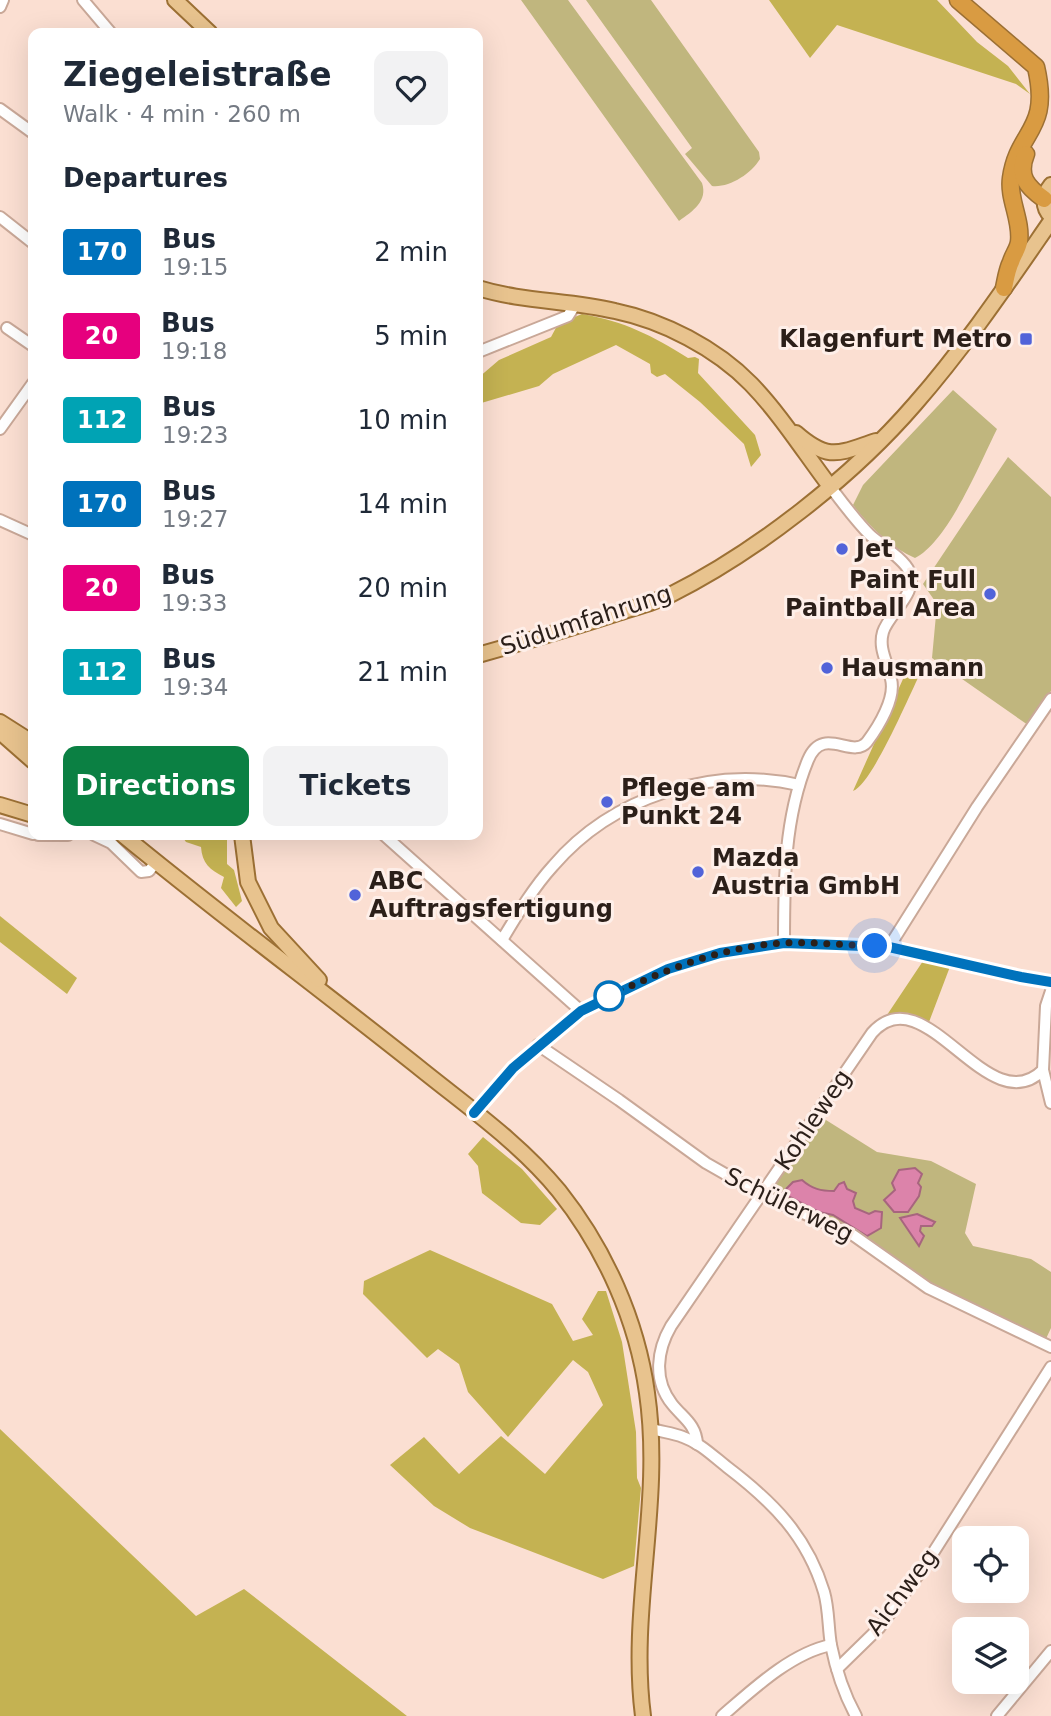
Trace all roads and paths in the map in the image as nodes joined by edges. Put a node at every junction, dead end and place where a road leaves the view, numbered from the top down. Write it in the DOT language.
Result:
graph roads {
  1 [pos="4,0"];
  2 [pos="83,0"];
  3 [pos="175,0"];
  4 [pos="958,0"];
  5 [pos="0,7"];
  6 [pos="107,28"];
  7 [pos="205,28"];
  8 [pos="0,109"];
  9 [pos="28,129"];
  10 [pos="1033,139"];
  11 [pos="1048,192"];
  12 [pos="0,217"];
  13 [pos="1051,219"];
  14 [pos="28,239"];
  15 [pos="1004,288"];
  16 [pos="483,289"];
  17 [pos="575,305"];
  18 [pos="7,328"];
  19 [pos="28,343"];
  20 [pos="483,350"];
  21 [pos="28,390"];
  22 [pos="778,416"];
  23 [pos="0,429"];
  24 [pos="881,439"];
  25 [pos="829,485"];
  26 [pos="0,520"];
  27 [pos="28,533"];
  28 [pos="483,654"];
  29 [pos="1051,699"];
  30 [pos="0,723"];
  31 [pos="0,732"];
  32 [pos="0,742"];
  33 [pos="28,750"];
  34 [pos="28,751"];
  35 [pos="28,752"];
  36 [pos="799,785"];
  37 [pos="0,805"];
  38 [pos="28,813"];
  39 [pos="0,824"];
  40 [pos="28,832"];
  41 [pos="105,840"];
  42 [pos="129,840"];
  43 [pos="243,840"];
  44 [pos="390,840"];
  45 [pos="156,862"];
  46 [pos="502,940"];
  47 [pos="784,943"];
  48 [pos="889,947"];
  49 [pos="1051,982"];
  50 [pos="1051,991"];
  51 [pos="581,1011"];
  52 [pos="349,1012"];
  53 [pos="538,1045"];
  54 [pos="1043,1070"];
  55 [pos="1051,1103"];
  56 [pos="474,1113"];
  57 [pos="762,1195"];
  58 [pos="1051,1347"];
  59 [pos="1051,1367"];
  60 [pos="652,1429"];
  61 [pos="697,1444"];
  62 [pos="831,1644"];
  63 [pos="1051,1651"];
  64 [pos="836,1669"];
  65 [pos="643,1716"];
  66 [pos="722,1716"];
  67 [pos="856,1716"];
  68 [pos="997,1716"];
  1 -- 5 [label="street"];
  2 -- 6 [label="street"];
  3 -- 7 [label="main road"];
  4 -- 10 [label="highway"];
  8 -- 9 [label="street"];
  10 -- 11 [label="highway"];
  10 -- 15 [label="highway"];
  11 -- 13 [label="main road"];
  12 -- 14 [label="street"];
  13 -- 15 [label="main road, Südumfahrung"];
  15 -- 24 [label="main road, Südumfahrung"];
  16 -- 17 [label="main road"];
  17 -- 20 [label="street"];
  17 -- 22 [label="main road"];
  18 -- 19 [label="street"];
  21 -- 23 [label="street"];
  22 -- 24 [label="main road"];
  22 -- 25 [label="main road"];
  24 -- 25 [label="main road, Südumfahrung"];
  25 -- 28 [label="main road, Südumfahrung"];
  25 -- 36 [label="street"];
  26 -- 27 [label="street"];
  29 -- 48 [label="street"];
  30 -- 33 [label="main road"];
  31 -- 34 [label="main road"];
  32 -- 35 [label="main road"];
  36 -- 46 [label="street"];
  36 -- 47 [label="street"];
  37 -- 38 [label="main road"];
  39 -- 40 [label="street"];
  41 -- 45 [label="street"];
  42 -- 45 [label="main road"];
  43 -- 52 [label="main road"];
  44 -- 46 [label="street"];
  45 -- 52 [label="main road"];
  46 -- 51 [label="street"];
  47 -- 48 [label="street"];
  47 -- 51 [label="street"];
  48 -- 49 [label="street"];
  50 -- 54 [label="street"];
  51 -- 53 [label="street"];
  52 -- 56 [label="main road"];
  53 -- 56 [label="street"];
  53 -- 57 [label="street, Schülerweg"];
  54 -- 55 [label="street"];
  54 -- 57 [label="street, Kohleweg"];
  56 -- 60 [label="main road"];
  57 -- 58 [label="street, Schülerweg"];
  57 -- 61 [label="street, Kohleweg"];
  59 -- 64 [label="street, Aichweg"];
  60 -- 61 [label="street"];
  60 -- 65 [label="main road"];
  61 -- 62 [label="street"];
  62 -- 64 [label="street"];
  62 -- 66 [label="street"];
  63 -- 68 [label="street"];
  64 -- 67 [label="street"];
}
